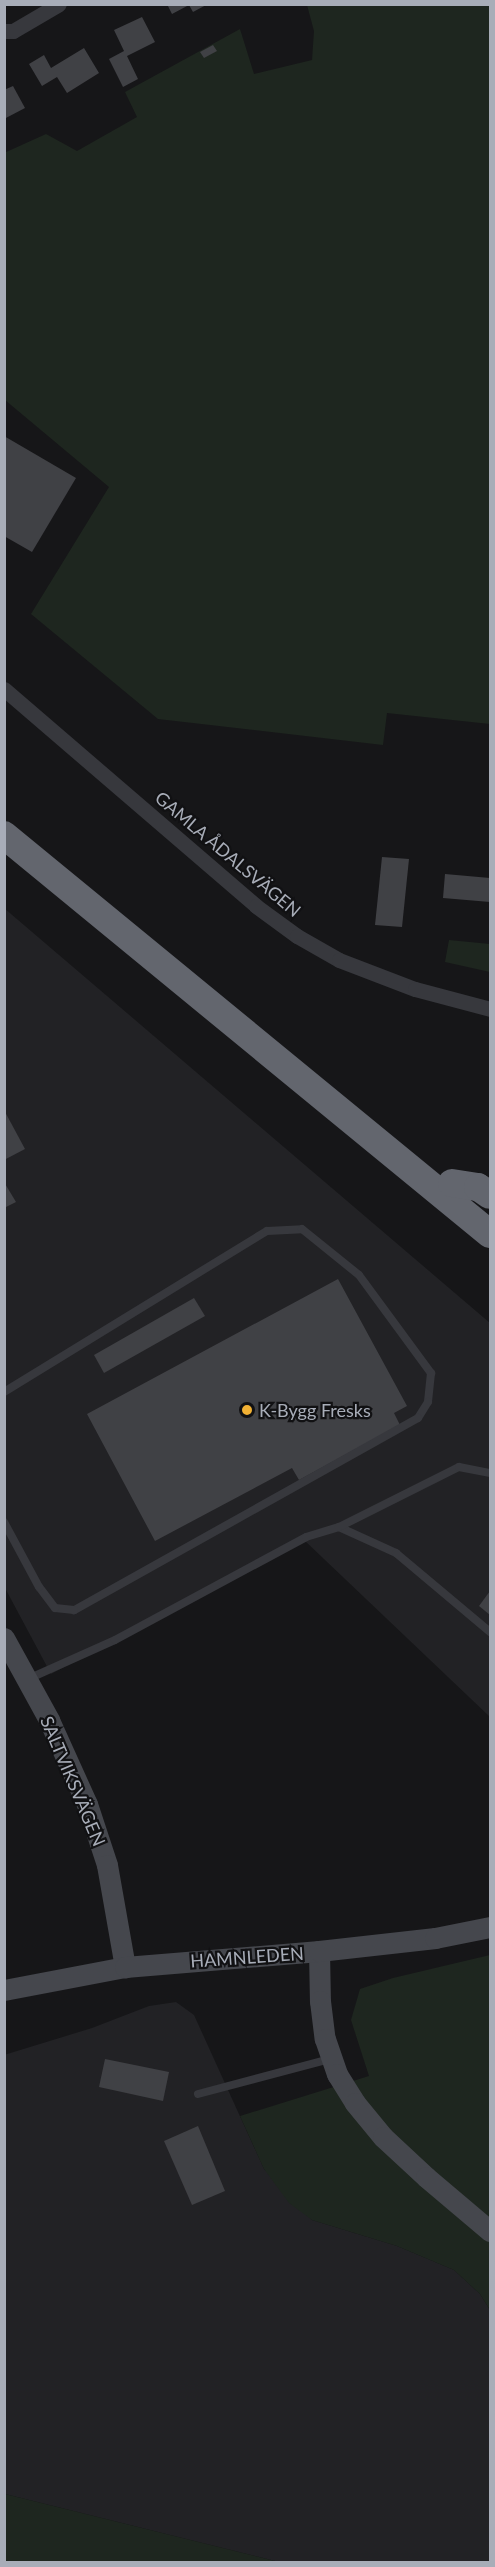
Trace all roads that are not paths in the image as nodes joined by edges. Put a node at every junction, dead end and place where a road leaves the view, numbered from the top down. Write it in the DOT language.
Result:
graph roads {
  1 [pos="59,4"];
  2 [pos="4,31"];
  3 [pos="4,689"];
  4 [pos="4,816"];
  5 [pos="4,835"];
  6 [pos="490,1009"];
  7 [pos="452,1183"];
  8 [pos="490,1195"];
  9 [pos="490,1214"];
  10 [pos="490,1234"];
  11 [pos="4,1392"];
  12 [pos="490,1473"];
  13 [pos="4,1522"];
  14 [pos="339,1527"];
  15 [pos="490,1632"];
  16 [pos="4,1638"];
  17 [pos="27,1680"];
  18 [pos="490,1927"];
  19 [pos="319,1952"];
  20 [pos="125,1967"];
  21 [pos="4,1990"];
  22 [pos="332,2059"];
  23 [pos="198,2094"];
  24 [pos="490,2231"];
  1 -- 2 [label="street"];
  3 -- 6 [label="street, GAMLA ÅDALSVÄGEN"];
  4 -- 7 [label="highway"];
  5 -- 10 [label="highway"];
  7 -- 8 [label="highway"];
  7 -- 9 [label="highway"];
  11 -- 13 [label="lane"];
  12 -- 14 [label="lane"];
  14 -- 15 [label="lane"];
  14 -- 17 [label="lane"];
  16 -- 17 [label="street, SALTVIKSVÄGEN"];
  17 -- 20 [label="street, SALTVIKSVÄGEN"];
  18 -- 19 [label="street, HAMNLEDEN"];
  19 -- 20 [label="street, HAMNLEDEN"];
  19 -- 22 [label="street"];
  20 -- 21 [label="street, HAMNLEDEN"];
  22 -- 23 [label="lane"];
  22 -- 24 [label="street"];
}
